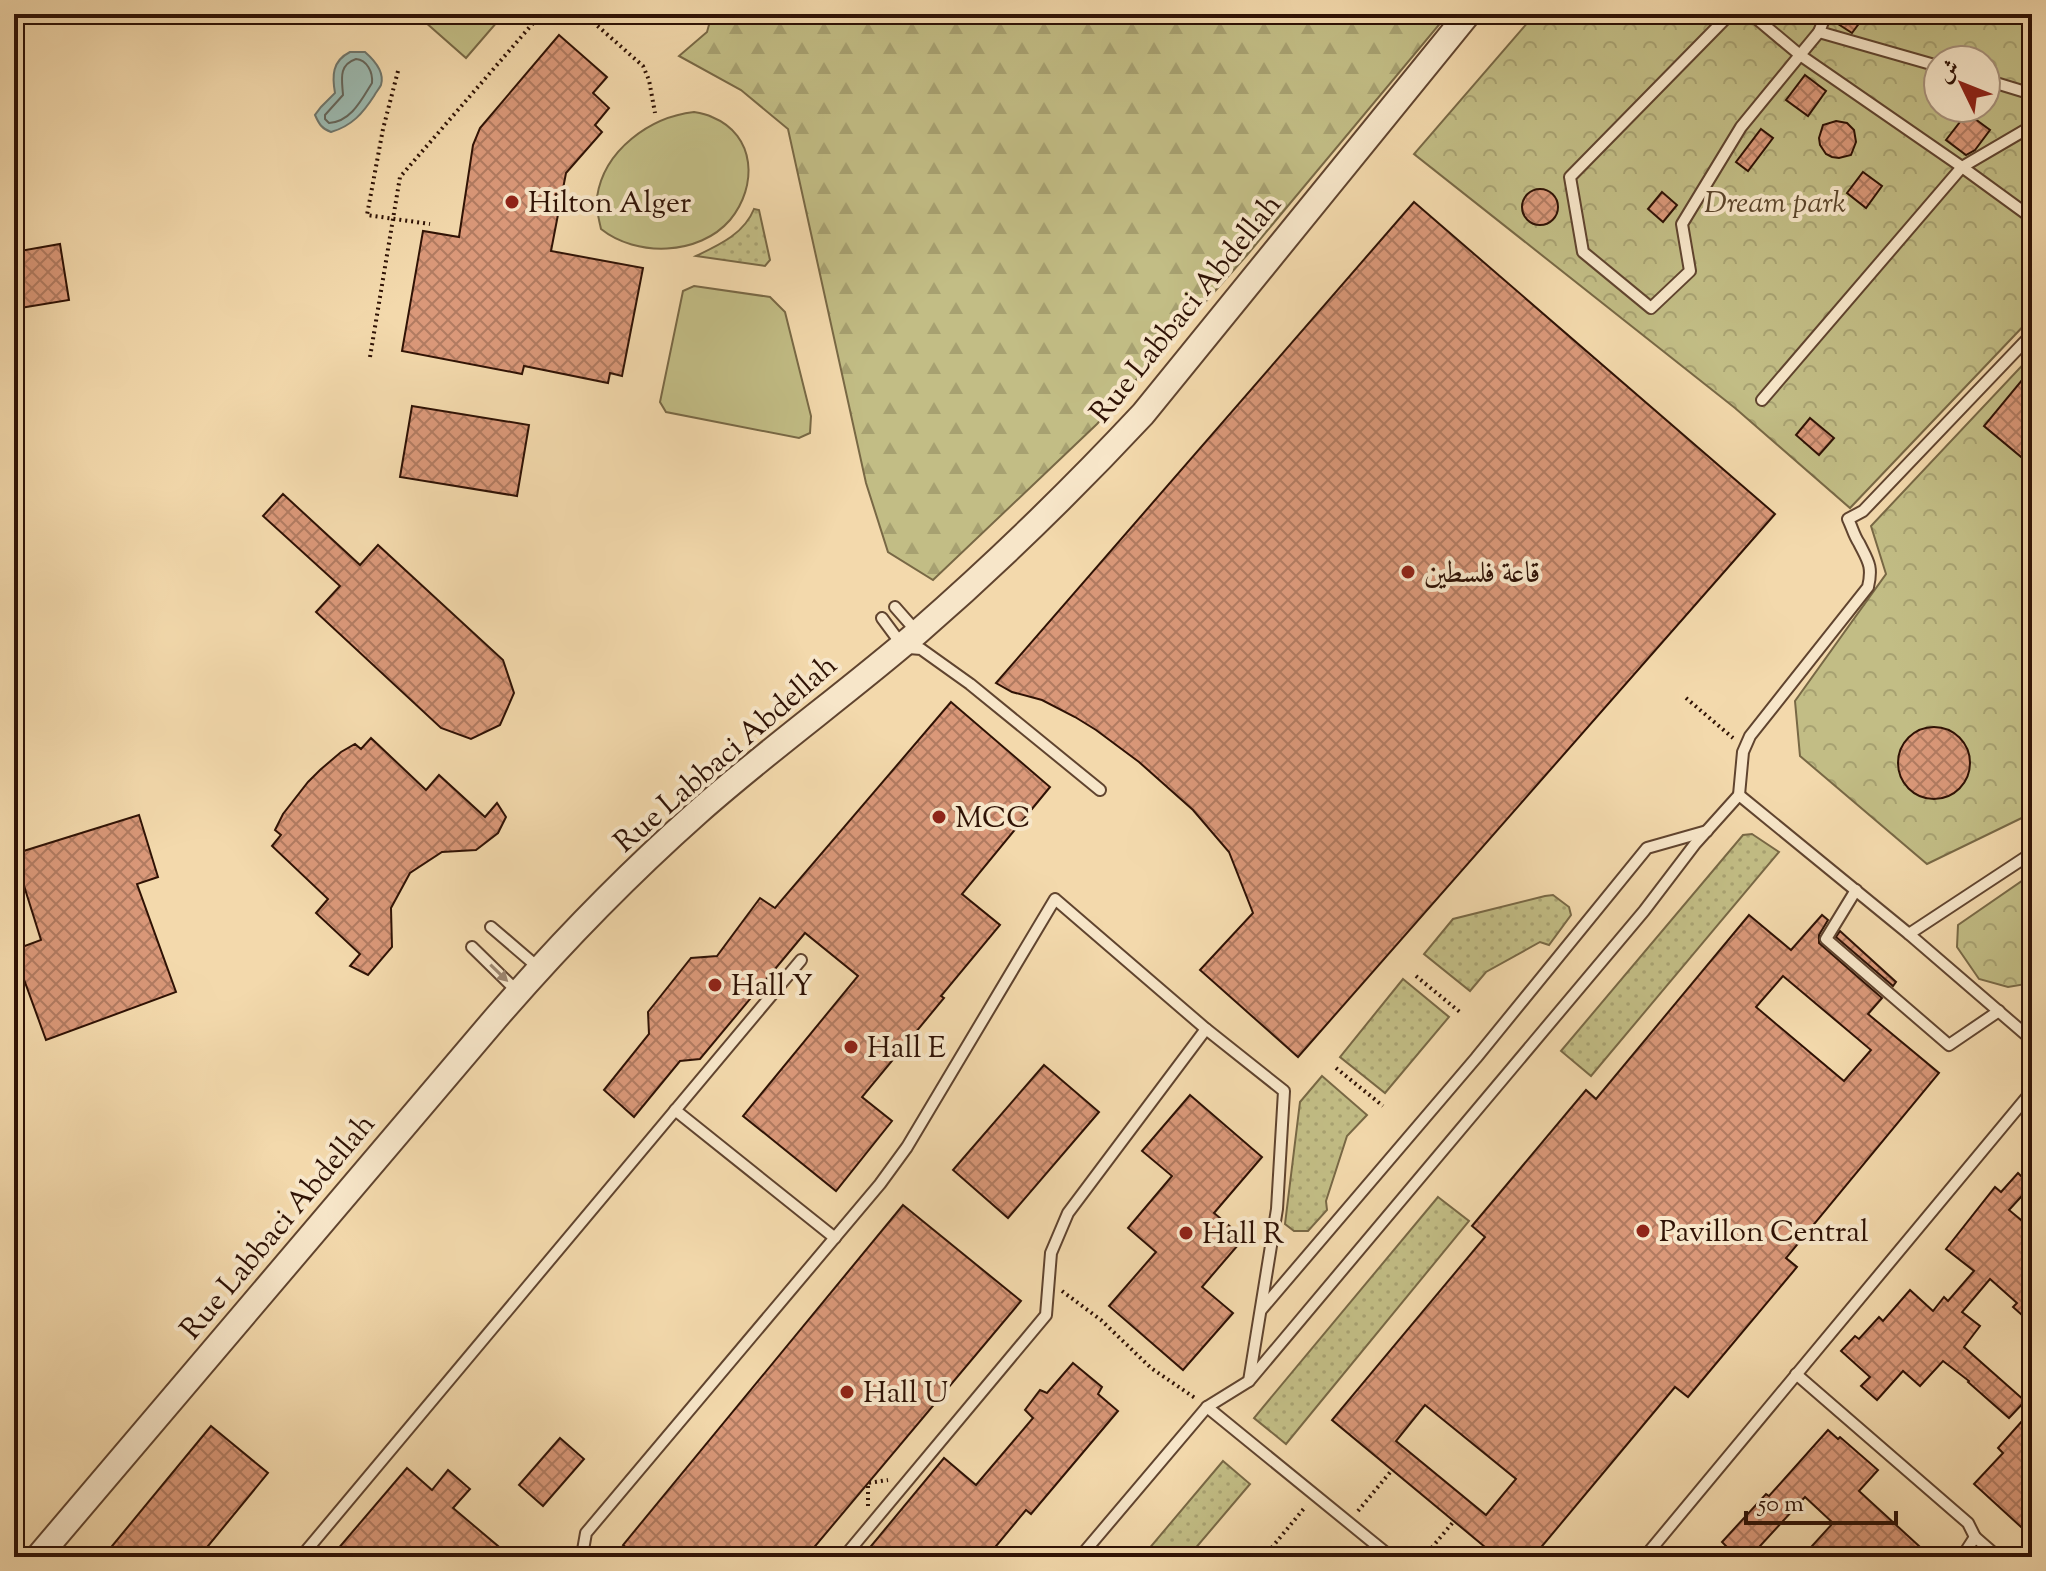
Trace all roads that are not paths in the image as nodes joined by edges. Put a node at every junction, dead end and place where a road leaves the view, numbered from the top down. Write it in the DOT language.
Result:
graph roads {
  1 [pos="1468,14"];
  2 [pos="1484,14"];
  3 [pos="1730,14"];
  4 [pos="1751,14"];
  5 [pos="1826,14"];
  6 [pos="1819,32"];
  7 [pos="1800,55"];
  8 [pos="1922,61"];
  9 [pos="2002,85"];
  10 [pos="2032,94"];
  11 [pos="2032,126"];
  12 [pos="1962,167"];
  13 [pos="2032,218"];
  14 [pos="2032,334"];
  15 [pos="1762,400"];
  16 [pos="895,607"];
  17 [pos="882,618"];
  18 [pos="913,642"];
  19 [pos="1100,790"];
  20 [pos="1739,795"];
  21 [pos="1708,830"];
  22 [pos="2032,853"];
  23 [pos="1856,890"];
  24 [pos="491,927"];
  25 [pos="1909,934"];
  26 [pos="472,947"];
  27 [pos="801,960"];
  28 [pos="544,972"];
  29 [pos="522,996"];
  30 [pos="1999,1011"];
  31 [pos="1206,1029"];
  32 [pos="2032,1040"];
  33 [pos="2032,1091"];
  34 [pos="675,1110"];
  35 [pos="835,1238"];
  36 [pos="1260,1312"];
  37 [pos="1796,1374"];
  38 [pos="1249,1381"];
  39 [pos="1207,1407"];
  40 [pos="1975,1537"];
  41 [pos="1645,1556"];
  42 [pos="38,1557"];
  43 [pos="55,1557"];
  44 [pos="301,1557"];
  45 [pos="586,1557"];
  46 [pos="844,1557"];
  47 [pos="1080,1557"];
  48 [pos="1391,1557"];
  49 [pos="1962,1557"];
  50 [pos="1998,1557"];
  1 -- 18 [label="street, Rue Labbaci Abdellah"];
  2 -- 18 [label="street, Rue Labbaci Abdellah"];
  3 -- 7 [label="lane"];
  4 -- 7 [label="lane"];
  5 -- 6 [label="lane"];
  6 -- 7 [label="lane"];
  6 -- 8 [label="lane"];
  7 -- 12 [label="lane"];
  9 -- 10 [label="lane"];
  11 -- 12 [label="lane"];
  12 -- 13 [label="lane"];
  12 -- 15 [label="lane"];
  14 -- 20 [label="lane"];
  16 -- 18 [label="lane"];
  17 -- 18 [label="lane"];
  18 -- 19 [label="lane"];
  18 -- 28 [label="street, Rue Labbaci Abdellah"];
  20 -- 21 [label="lane"];
  20 -- 23 [label="lane"];
  21 -- 36 [label="lane"];
  21 -- 38 [label="lane"];
  22 -- 25 [label="lane"];
  23 -- 25 [label="lane"];
  23 -- 30 [label="lane"];
  24 -- 28 [label="lane"];
  25 -- 30 [label="lane"];
  26 -- 29 [label="lane, one-way"];
  27 -- 34 [label="lane"];
  28 -- 29 [label="street, Rue Labbaci Abdellah"];
  29 -- 42 [label="street, Rue Labbaci Abdellah"];
  29 -- 43 [label="street, Rue Labbaci Abdellah"];
  30 -- 32 [label="lane"];
  31 -- 35 [label="lane"];
  31 -- 36 [label="lane"];
  31 -- 46 [label="lane"];
  33 -- 37 [label="lane"];
  34 -- 35 [label="lane"];
  34 -- 44 [label="lane"];
  35 -- 45 [label="lane"];
  36 -- 38 [label="lane"];
  37 -- 40 [label="lane"];
  37 -- 41 [label="lane"];
  38 -- 39 [label="lane"];
  39 -- 47 [label="lane"];
  39 -- 48 [label="lane"];
  40 -- 49 [label="lane"];
  40 -- 50 [label="lane"];
}
